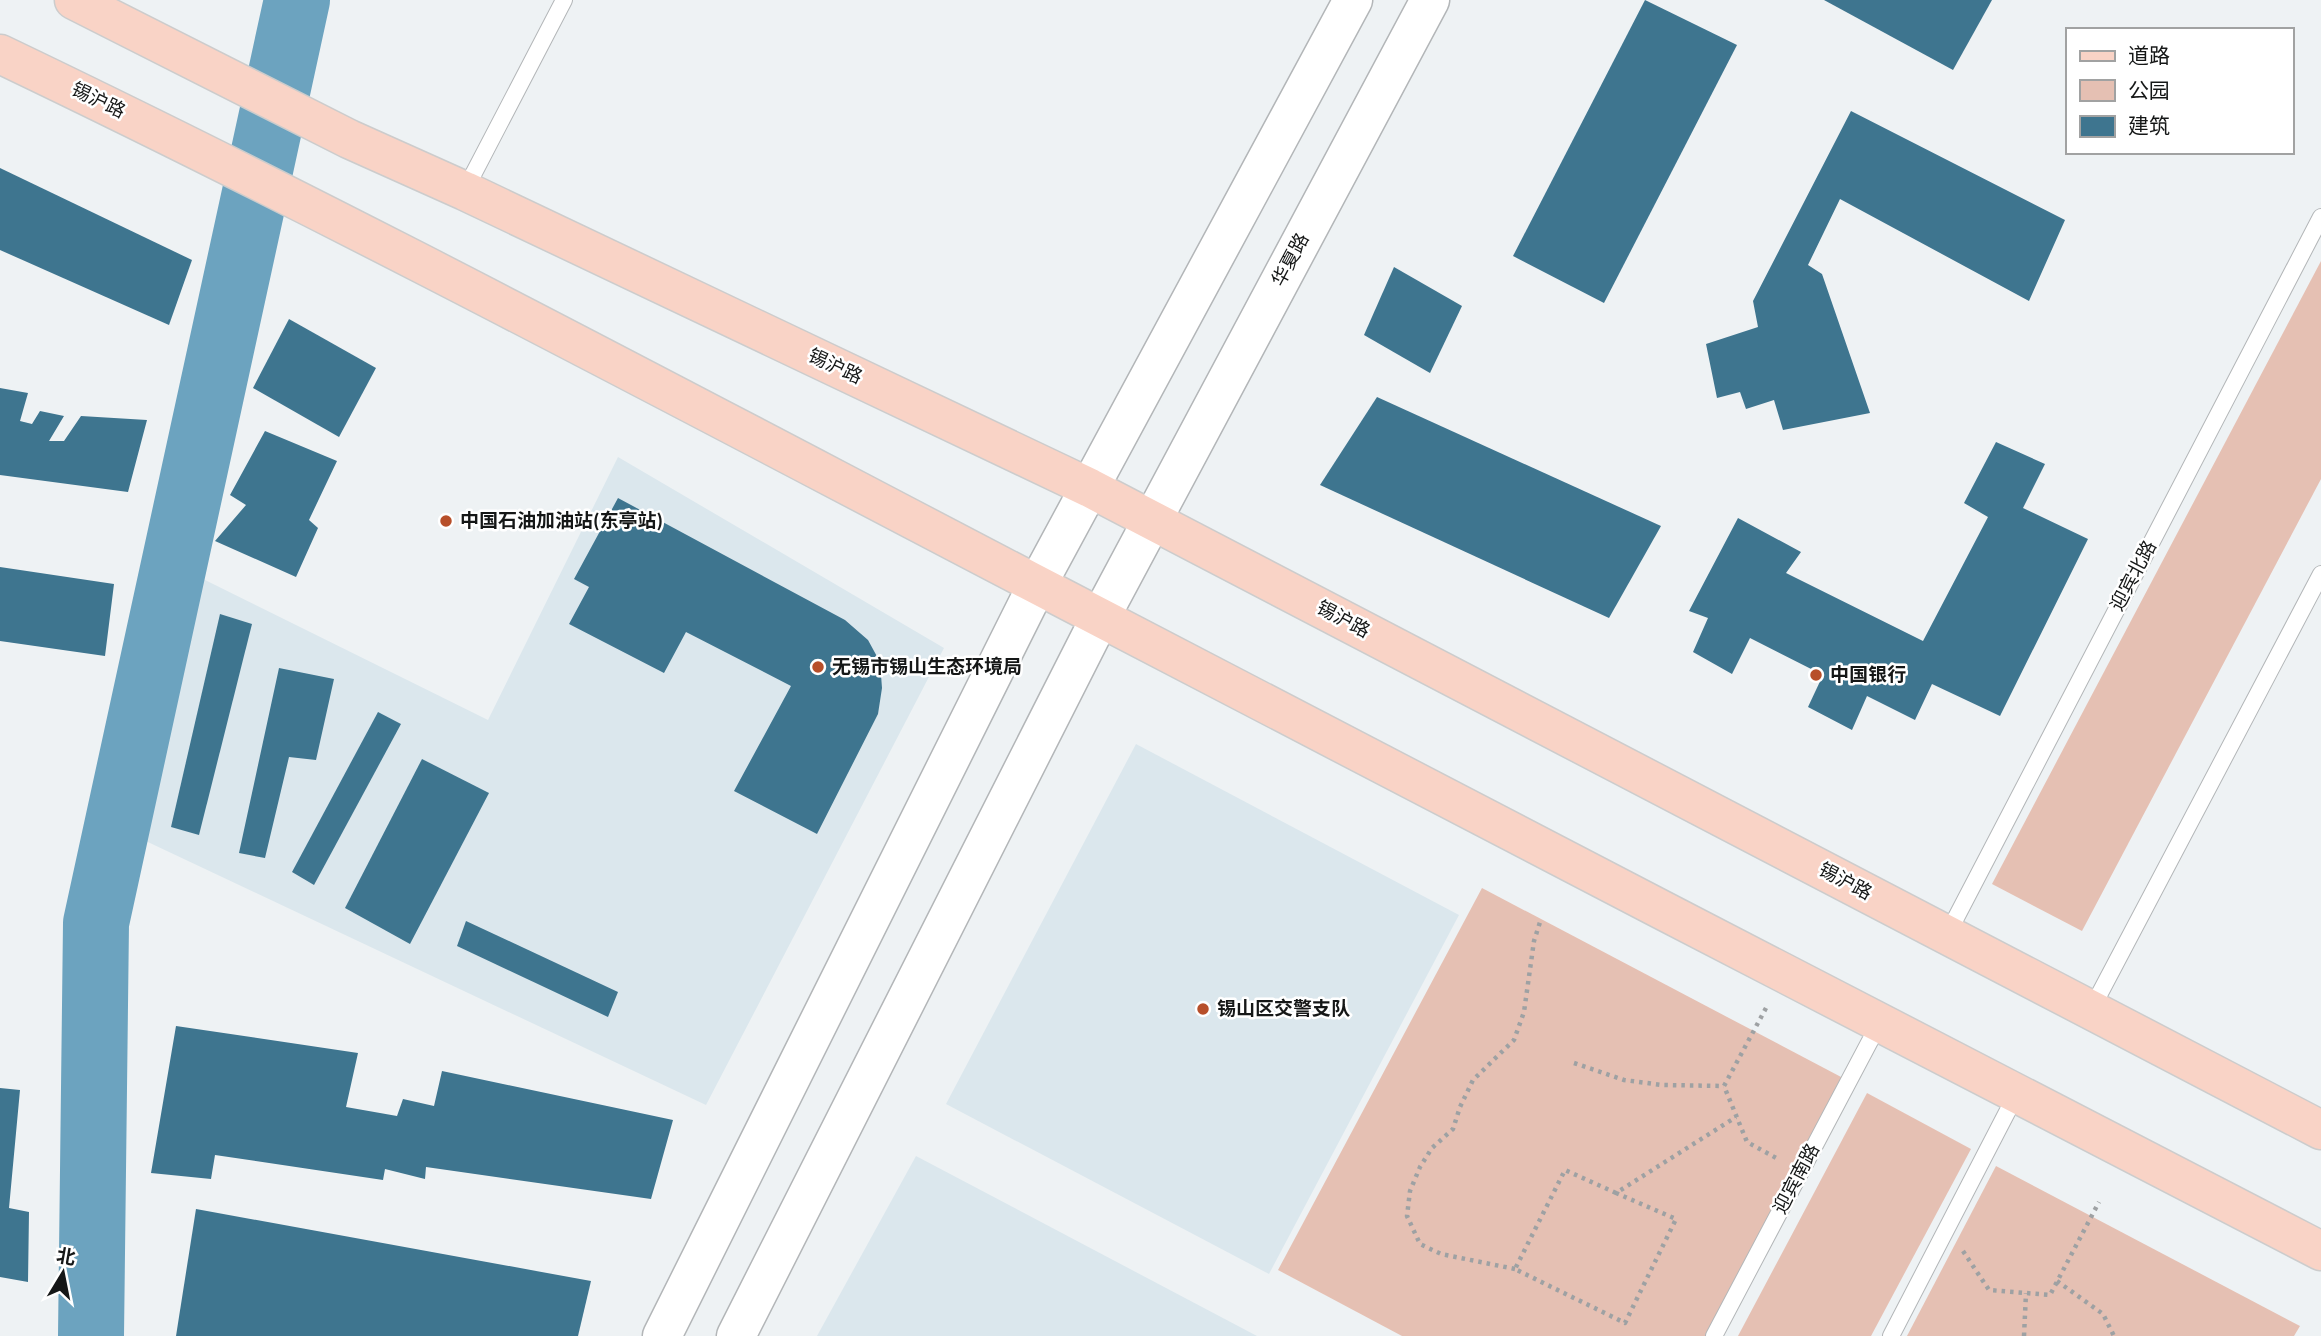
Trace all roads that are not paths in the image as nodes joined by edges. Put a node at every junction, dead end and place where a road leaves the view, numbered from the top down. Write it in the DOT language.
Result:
graph roads {
  1 [pos="74,0"];
  2 [pos="564,0"];
  3 [pos="1353,0"];
  4 [pos="1430,0"];
  5 [pos="0,54"];
  6 [pos="465,191"];
  7 [pos="2321,217"];
  8 [pos="1090,488"];
  9 [pos="1152,520"];
  10 [pos="2321,574"];
  11 [pos="1037,585"];
  12 [pos="1100,618"];
  13 [pos="1947,935"];
  14 [pos="2091,1010"];
  15 [pos="1880,1022"];
  16 [pos="2017,1093"];
  17 [pos="2321,1130"];
  18 [pos="2321,1251"];
  19 [pos="662,1336"];
  20 [pos="736,1336"];
  21 [pos="1714,1336"];
  22 [pos="1891,1336"];
  1 -- 6 [label="main road, 锡沪路"];
  2 -- 6 [label="lane"];
  3 -- 8 [label="street"];
  4 -- 9 [label="street, 华夏路"];
  5 -- 11 [label="main road, 锡沪路"];
  6 -- 8 [label="main road, 锡沪路"];
  7 -- 13 [label="lane, 迎宾北路"];
  8 -- 9 [label="main road, 锡沪路"];
  8 -- 11 [label="street"];
  9 -- 12 [label="street, 华夏路"];
  9 -- 13 [label="main road, 锡沪路"];
  10 -- 14 [label="lane"];
  11 -- 12 [label="main road, 锡沪路"];
  11 -- 19 [label="street"];
  12 -- 15 [label="main road, 锡沪路"];
  12 -- 20 [label="street, 华夏路"];
  13 -- 14 [label="main road, 锡沪路"];
  14 -- 17 [label="main road, 锡沪路"];
  15 -- 16 [label="main road, 锡沪路"];
  15 -- 21 [label="lane, 迎宾南路"];
  16 -- 18 [label="main road, 锡沪路"];
  16 -- 22 [label="lane"];
}
